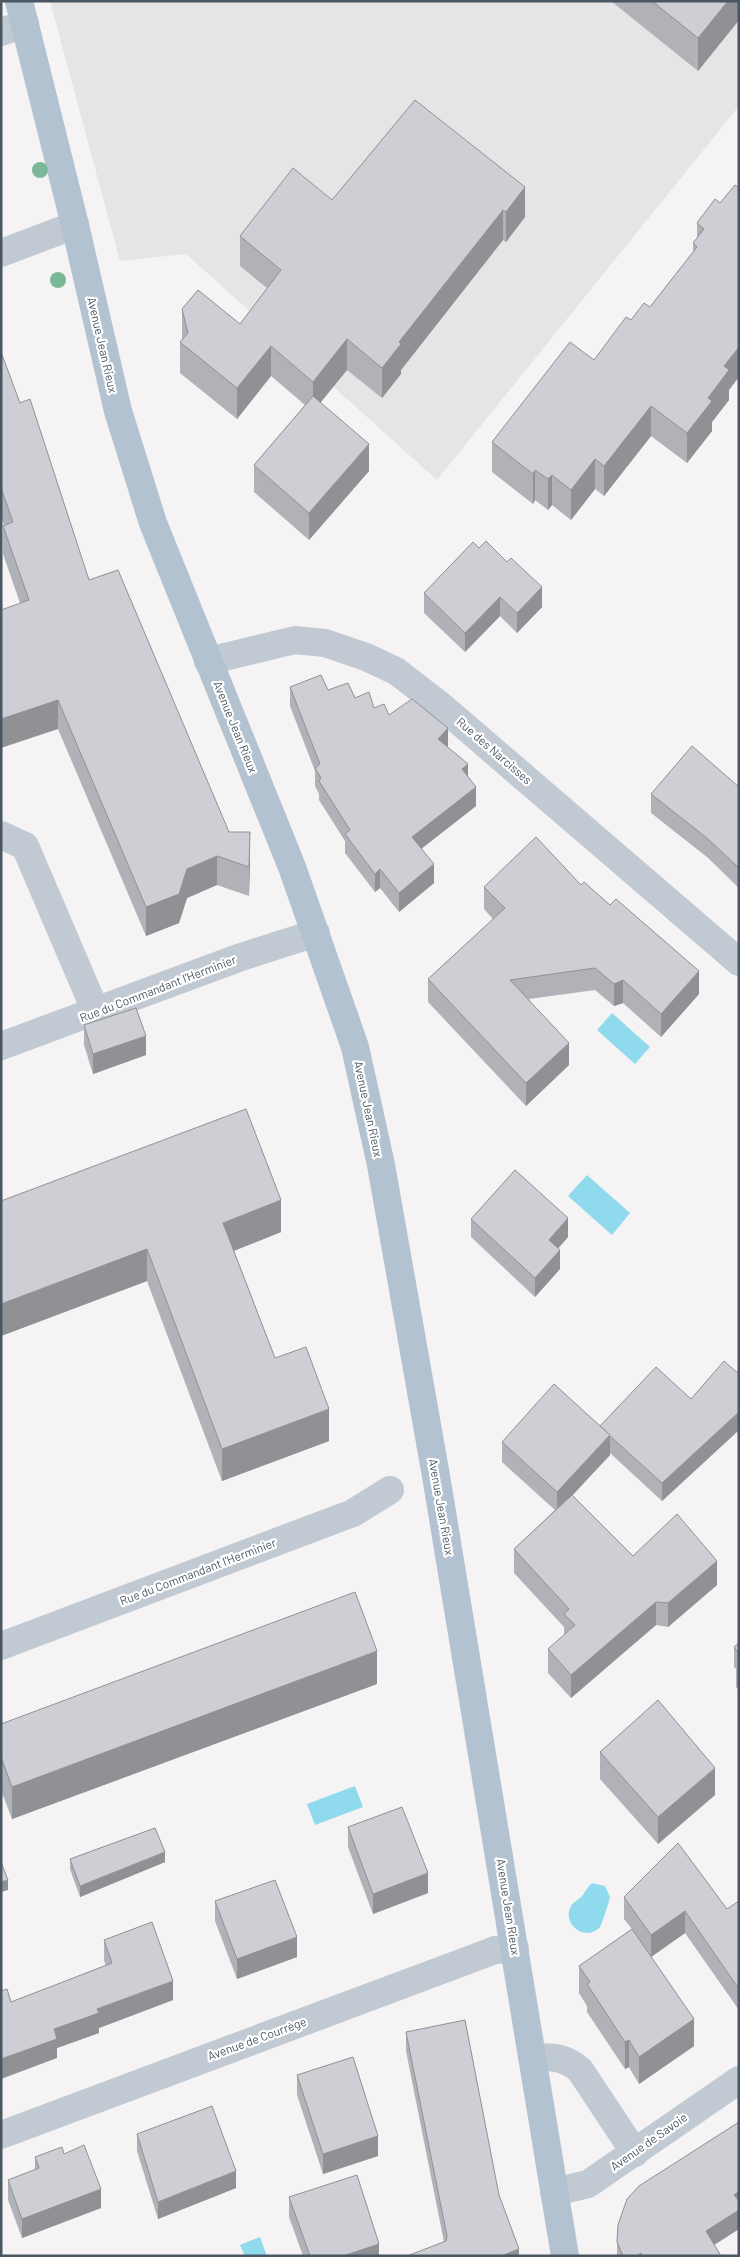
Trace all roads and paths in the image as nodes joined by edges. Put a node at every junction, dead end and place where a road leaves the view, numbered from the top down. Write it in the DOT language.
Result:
graph roads {
  1 [pos="15,19"];
  2 [pos="75,225"];
  3 [pos="1,253"];
  4 [pos="208,661"];
  5 [pos="1,835"];
  6 [pos="316,933"];
  7 [pos="739,962"];
  8 [pos="96,1012"];
  9 [pos="1,1046"];
  10 [pos="390,1490"];
  11 [pos="1,1646"];
  12 [pos="515,1950"];
  13 [pos="532,2057"];
  14 [pos="739,2080"];
  15 [pos="1,2135"];
  16 [pos="635,2152"];
  17 [pos="554,2192"];
  18 [pos="565,2256"];
  1 -- 2 [label="main road, Avenue Jean Rieux"];
  2 -- 3 [label="street"];
  2 -- 4 [label="main road, Avenue Jean Rieux"];
  4 -- 6 [label="main road, Avenue Jean Rieux"];
  4 -- 7 [label="street, Rue des Narcisses"];
  5 -- 8 [label="street"];
  6 -- 8 [label="street, Rue du Commandant l'Herminier"];
  6 -- 12 [label="main road, Avenue Jean Rieux"];
  8 -- 9 [label="street, Rue du Commandant l'Herminier"];
  10 -- 11 [label="street, Rue du Commandant l'Herminier"];
  12 -- 13 [label="main road, Avenue Jean Rieux"];
  12 -- 15 [label="street, Avenue de Courrège"];
  13 -- 16 [label="street"];
  13 -- 17 [label="main road, Avenue Jean Rieux"];
  14 -- 16 [label="street, Avenue de Savoie"];
  16 -- 17 [label="street, Avenue de Savoie"];
  17 -- 18 [label="main road, Avenue Jean Rieux"];
}
